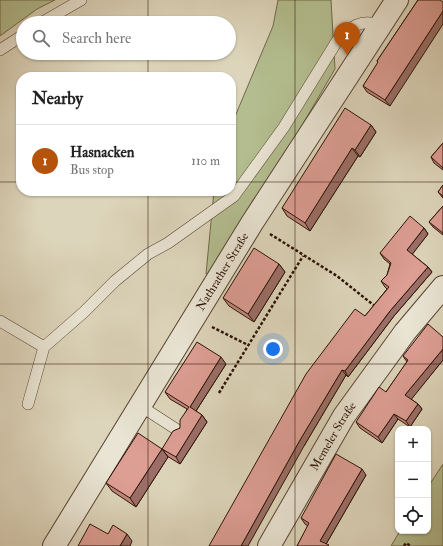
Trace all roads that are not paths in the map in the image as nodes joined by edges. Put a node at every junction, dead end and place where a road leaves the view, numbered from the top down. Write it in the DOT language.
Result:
graph roads {
  1 [pos="81,0"];
  2 [pos="397,0"];
  3 [pos="53,16"];
  4 [pos="380,26"];
  5 [pos="16,40"];
  6 [pos="0,50"];
  7 [pos="236,193"];
  8 [pos="234,196"];
  9 [pos="443,286"];
  10 [pos="0,321"];
  11 [pos="44,347"];
  12 [pos="28,404"];
  13 [pos="139,406"];
  14 [pos="179,431"];
  15 [pos="54,546"];
  16 [pos="269,546"];
  1 -- 3 [label="lane"];
  2 -- 4 [label="street, Nathrather Straße"];
  4 -- 7 [label="lane"];
  4 -- 13 [label="street, Nathrather Straße"];
  5 -- 6 [label="lane"];
  8 -- 11 [label="lane"];
  9 -- 16 [label="street, Memeler Straße"];
  10 -- 11 [label="lane"];
  11 -- 12 [label="lane"];
  13 -- 14 [label="lane"];
  13 -- 15 [label="street, Nathrather Straße"];
}
